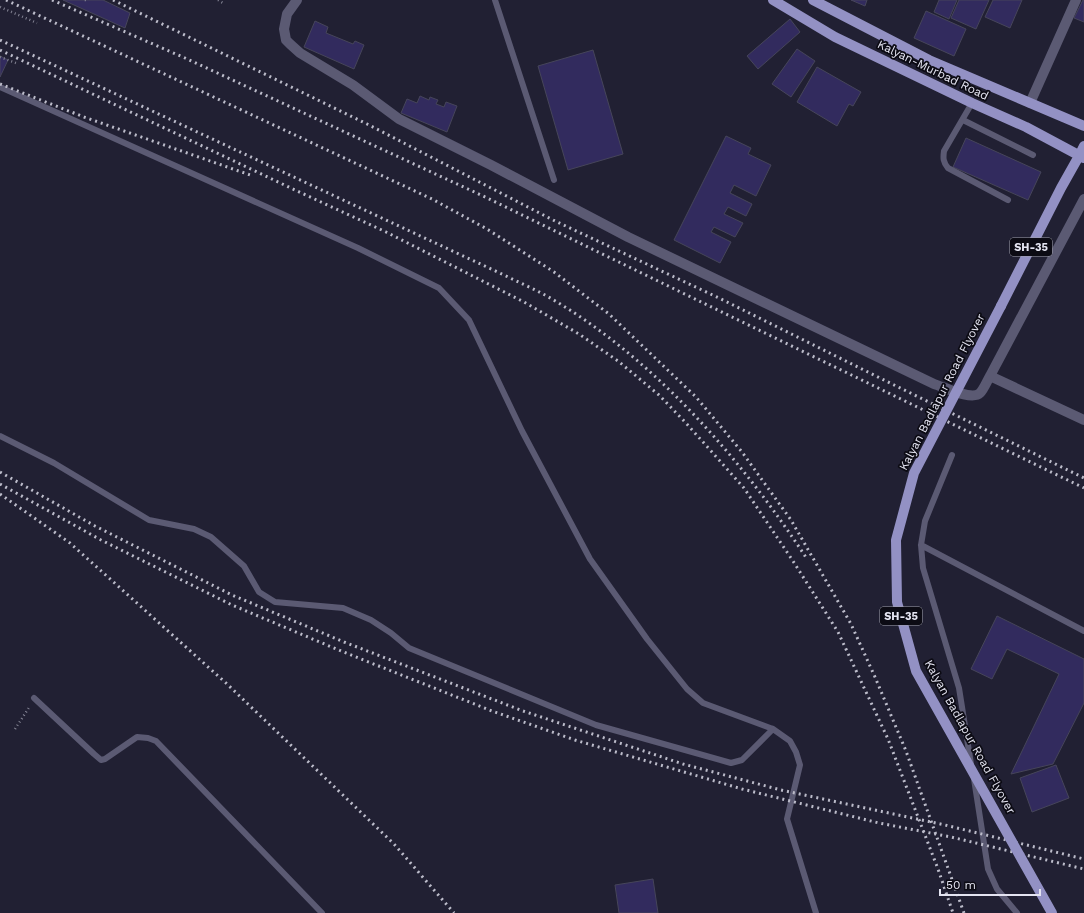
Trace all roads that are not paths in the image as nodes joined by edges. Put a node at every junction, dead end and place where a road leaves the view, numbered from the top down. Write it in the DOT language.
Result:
graph roads {
  1 [pos="297,0"];
  2 [pos="495,0"];
  3 [pos="773,0"];
  4 [pos="813,0"];
  5 [pos="1076,0"];
  6 [pos="0,87"];
  7 [pos="972,103"];
  8 [pos="1030,103"];
  9 [pos="962,120"];
  10 [pos="1084,126"];
  11 [pos="1084,146"];
  12 [pos="1033,155"];
  13 [pos="1082,158"];
  14 [pos="554,180"];
  15 [pos="1084,199"];
  16 [pos="1008,200"];
  17 [pos="990,376"];
  18 [pos="1084,420"];
  19 [pos="0,436"];
  20 [pos="952,456"];
  21 [pos="921,545"];
  22 [pos="1084,631"];
  23 [pos="34,698"];
  24 [pos="773,729"];
  25 [pos="322,913"];
  26 [pos="816,913"];
  27 [pos="1017,913"];
  28 [pos="1052,913"];
  1 -- 17 [label="street"];
  2 -- 14 [label="lane"];
  3 -- 7 [label="main road, Kalyan-Murbad Road"];
  4 -- 8 [label="main road, Kalyan-Murbad Road"];
  5 -- 8 [label="street"];
  6 -- 24 [label="lane"];
  7 -- 9 [label="lane"];
  7 -- 13 [label="main road, Kalyan-Murbad Road"];
  8 -- 10 [label="main road, Kalyan-Murbad Road"];
  9 -- 12 [label="lane"];
  9 -- 16 [label="lane"];
  11 -- 13 [label="main road, SH-35"];
  13 -- 28 [label="main road, Kalyan Badlapur Road Flyover / SH-35, bridge"];
  15 -- 17 [label="street"];
  17 -- 18 [label="street"];
  19 -- 24 [label="lane"];
  20 -- 21 [label="lane"];
  21 -- 22 [label="lane"];
  21 -- 27 [label="lane"];
  23 -- 25 [label="lane"];
  24 -- 26 [label="lane"];
}
